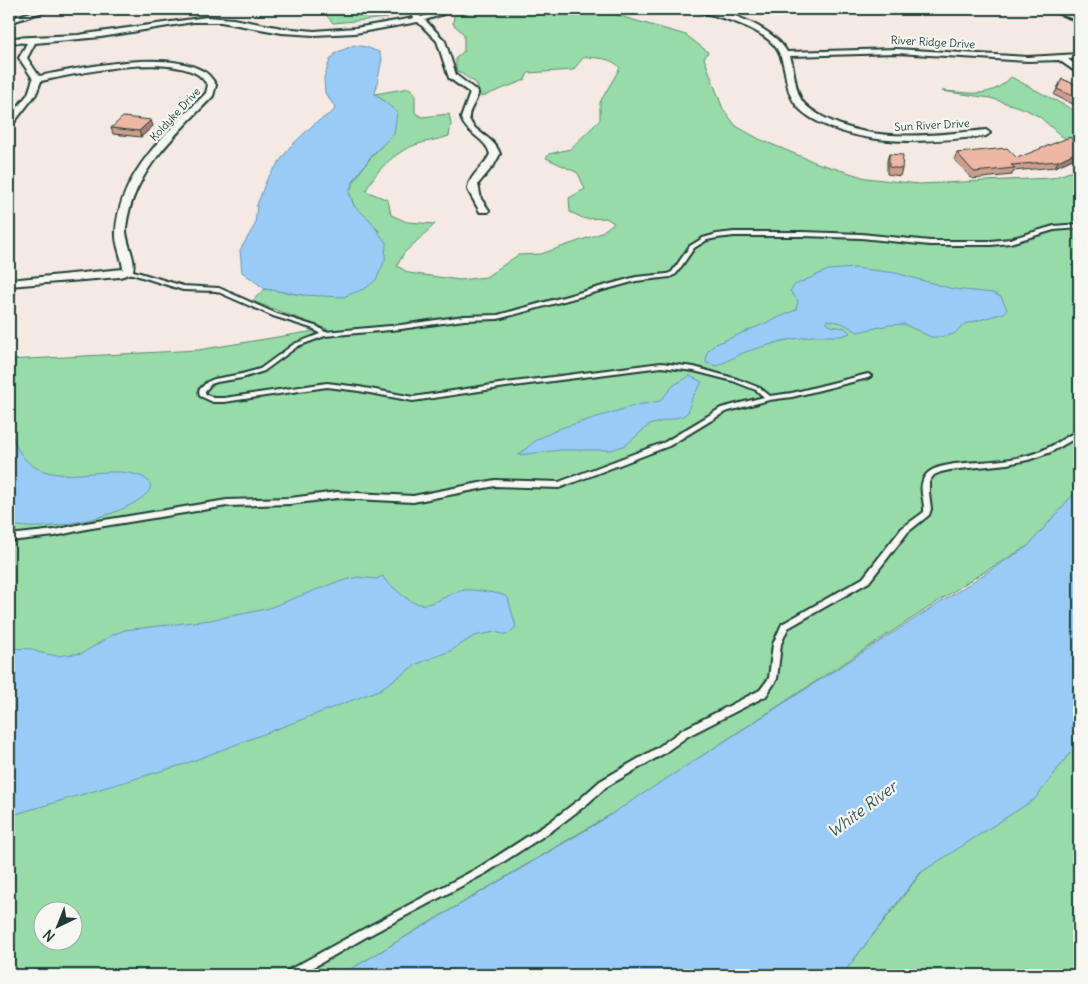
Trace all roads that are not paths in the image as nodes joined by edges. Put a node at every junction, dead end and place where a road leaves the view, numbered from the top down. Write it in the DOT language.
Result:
graph roads {
  1 [pos="48,9"];
  2 [pos="410,9"];
  3 [pos="455,9"];
  4 [pos="698,9"];
  5 [pos="1050,9"];
  6 [pos="419,19"];
  7 [pos="1079,19"];
  8 [pos="9,21"];
  9 [pos="9,40"];
  10 [pos="32,42"];
  11 [pos="786,54"];
  12 [pos="1079,56"];
  13 [pos="1062,59"];
  14 [pos="1079,72"];
  15 [pos="37,79"];
  16 [pos="9,123"];
  17 [pos="986,133"];
  18 [pos="484,210"];
  19 [pos="1079,226"];
  20 [pos="128,271"];
  21 [pos="9,283"];
  22 [pos="324,334"];
  23 [pos="868,376"];
  24 [pos="769,398"];
  25 [pos="1079,433"];
  26 [pos="9,538"];
  27 [pos="291,975"];
  1 -- 8 [label="street"];
  2 -- 6 [label="street"];
  3 -- 6 [label="street"];
  4 -- 11 [label="street"];
  5 -- 7 [label="street"];
  6 -- 10 [label="street"];
  6 -- 18 [label="street"];
  9 -- 10 [label="street"];
  10 -- 15 [label="street"];
  11 -- 13 [label="street, River Ridge Drive"];
  11 -- 17 [label="street, Sun River Drive"];
  12 -- 13 [label="street, River Ridge Drive"];
  13 -- 14 [label="street"];
  15 -- 16 [label="street"];
  15 -- 20 [label="street, Koldyke Drive"];
  19 -- 22 [label="lane"];
  20 -- 21 [label="street"];
  20 -- 22 [label="lane"];
  22 -- 24 [label="lane"];
  23 -- 24 [label="lane"];
  24 -- 26 [label="lane"];
  25 -- 27 [label="lane"];
}
